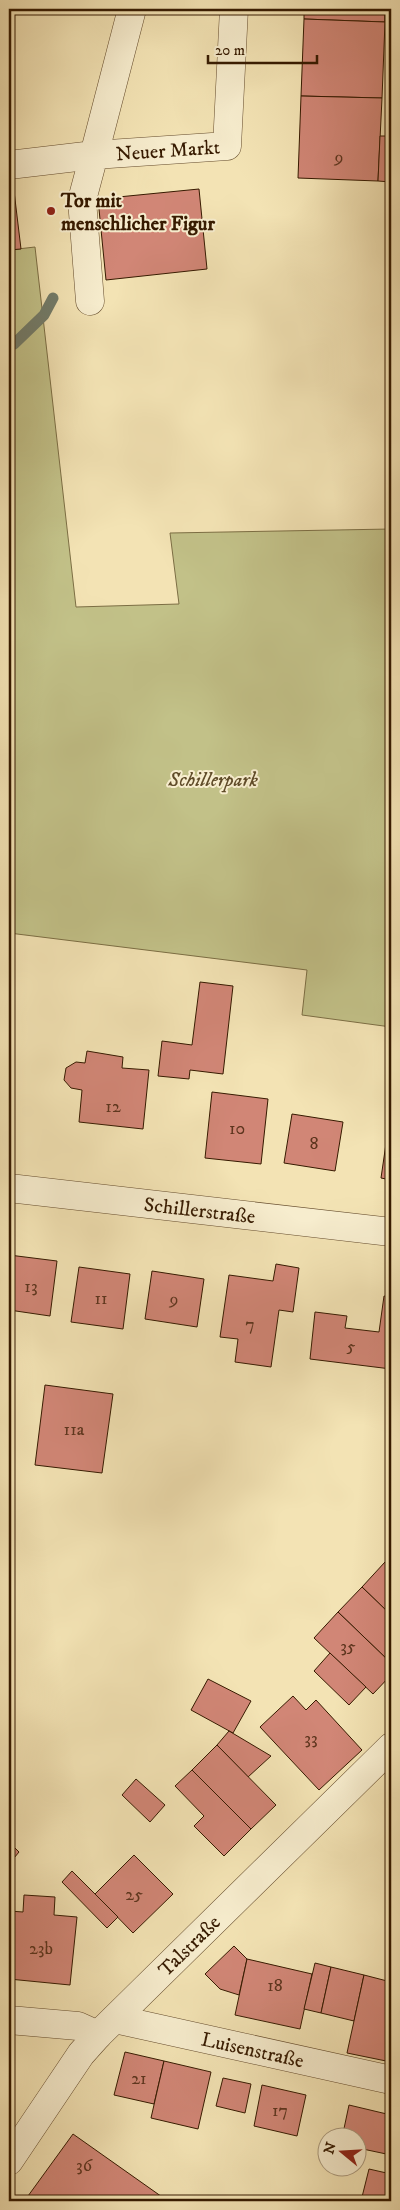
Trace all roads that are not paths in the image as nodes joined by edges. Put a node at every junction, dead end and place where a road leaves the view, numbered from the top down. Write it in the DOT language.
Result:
graph roads {
  1 [pos="132,9"];
  2 [pos="234,9"];
  3 [pos="94,155"];
  4 [pos="9,165"];
  5 [pos="90,300"];
  6 [pos="9,1188"];
  7 [pos="391,1232"];
  8 [pos="391,1747"];
  9 [pos="9,2020"];
  10 [pos="106,2027"];
  11 [pos="391,2080"];
  12 [pos="9,2161"];
  1 -- 3 [label="street, Neuer Markt"];
  2 -- 3 [label="street, Neuer Markt"];
  3 -- 4 [label="street, Neuer Markt"];
  3 -- 5 [label="street, Neuer Markt"];
  6 -- 7 [label="street, Schillerstraße"];
  8 -- 10 [label="street, Talstraße"];
  9 -- 10 [label="street, Luisenstraße"];
  10 -- 11 [label="street, Luisenstraße"];
  10 -- 12 [label="street, Talstraße"];
}
